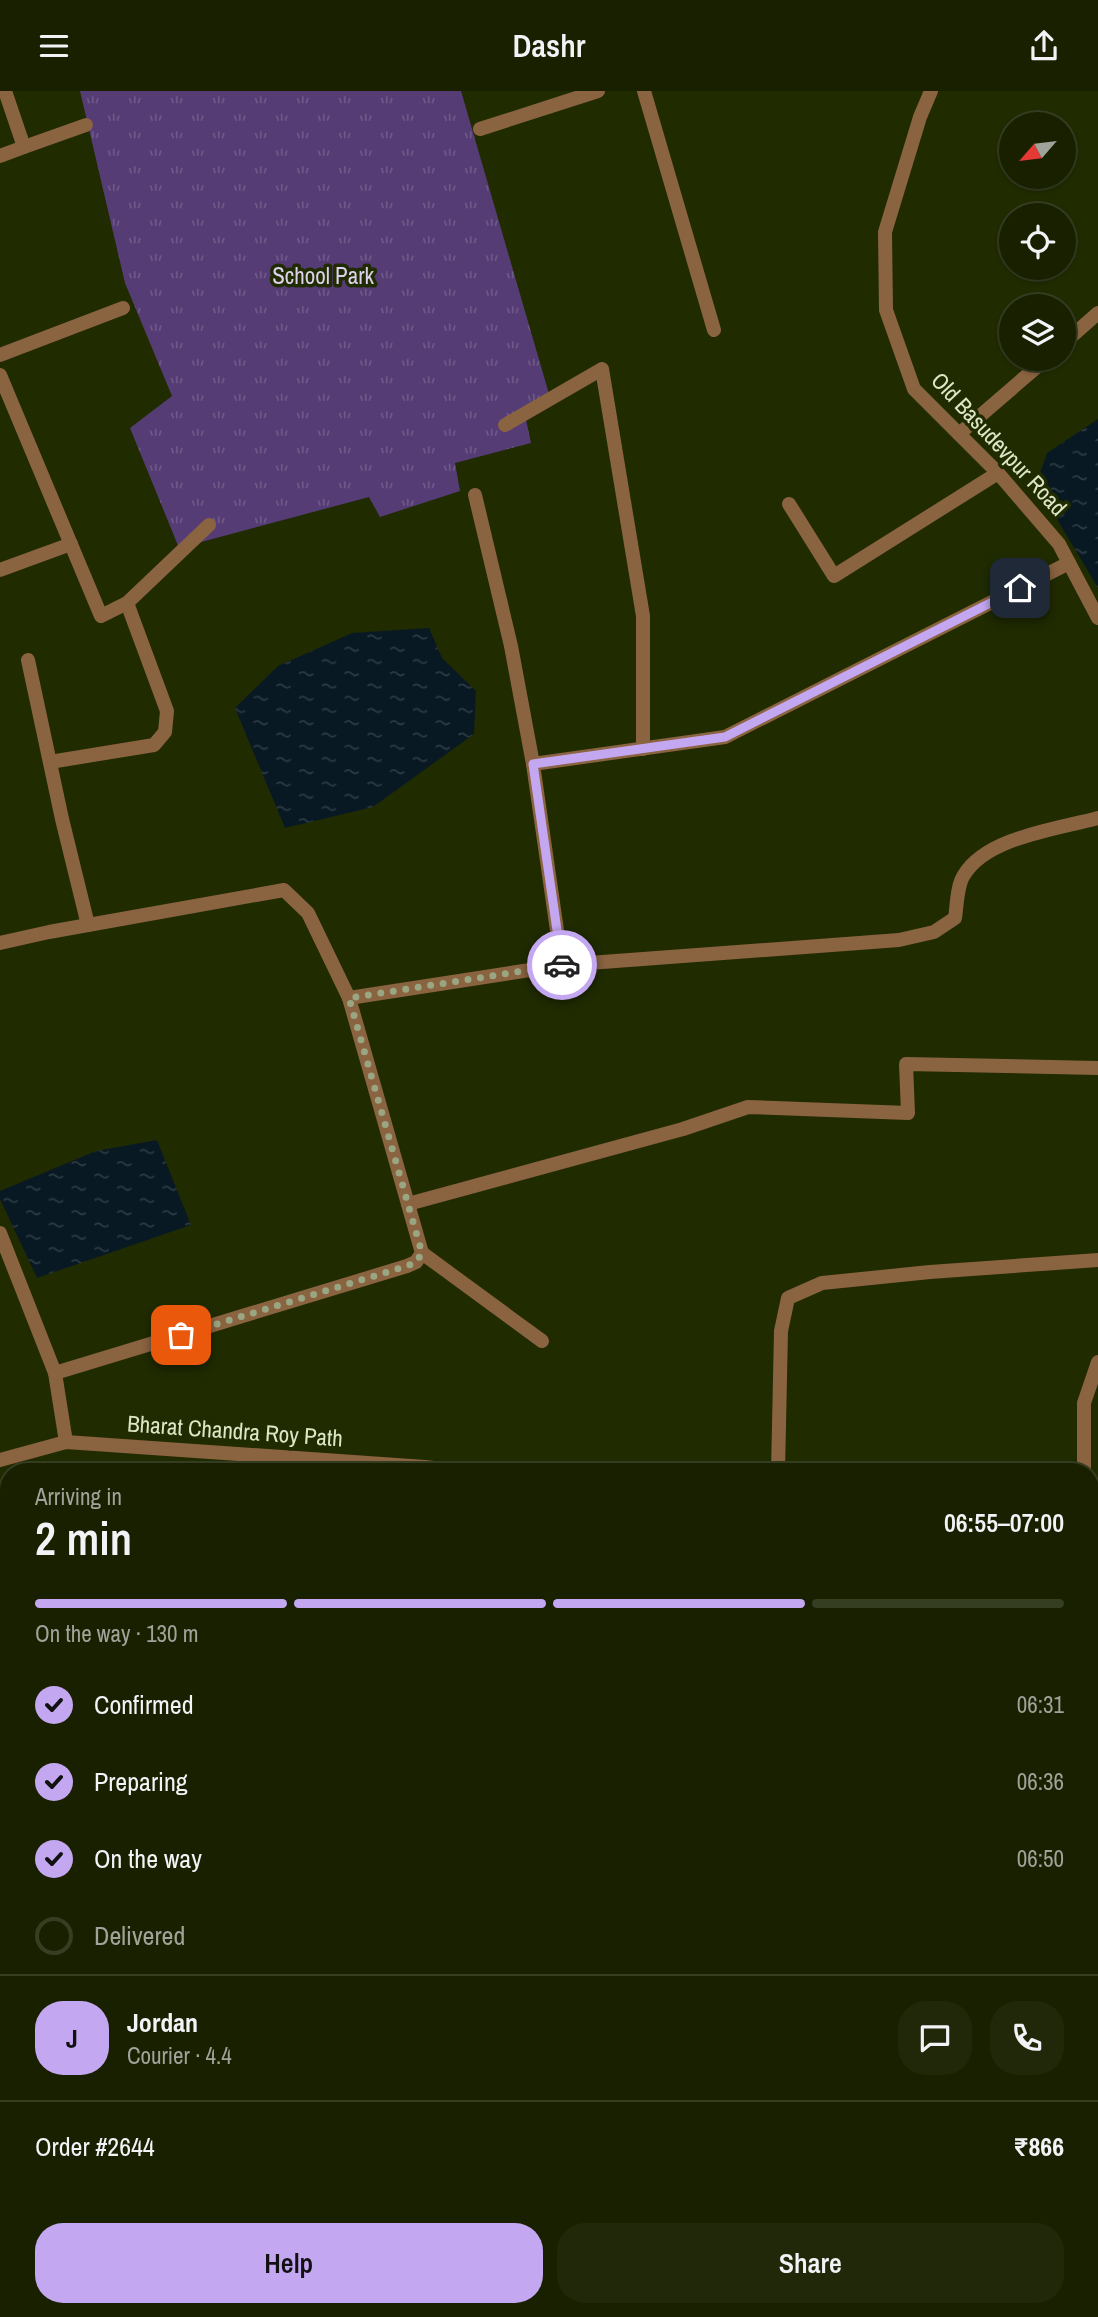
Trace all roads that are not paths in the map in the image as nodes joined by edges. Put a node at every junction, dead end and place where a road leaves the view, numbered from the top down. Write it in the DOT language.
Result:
graph roads {
  1 [pos="5,91"];
  2 [pos="598,91"];
  3 [pos="644,91"];
  4 [pos="931,91"];
  5 [pos="86,125"];
  6 [pos="480,129"];
  7 [pos="24,147"];
  8 [pos="0,156"];
  9 [pos="123,309"];
  10 [pos="1098,313"];
  11 [pos="714,330"];
  12 [pos="1076,332"];
  13 [pos="0,355"];
  14 [pos="1032,371"];
  15 [pos="0,375"];
  16 [pos="505,425"];
  17 [pos="959,434"];
  18 [pos="998,473"];
  19 [pos="475,495"];
  20 [pos="789,504"];
  21 [pos="209,524"];
  22 [pos="71,544"];
  23 [pos="1069,563"];
  24 [pos="0,570"];
  25 [pos="127,603"];
  26 [pos="1098,618"];
  27 [pos="28,660"];
  28 [pos="643,749"];
  29 [pos="50,762"];
  30 [pos="533,764"];
  31 [pos="1098,818"];
  32 [pos="88,925"];
  33 [pos="0,943"];
  34 [pos="562,965"];
  35 [pos="349,998"];
  36 [pos="1098,1067"];
  37 [pos="408,1204"];
  38 [pos="0,1233"];
  39 [pos="422,1253"];
  40 [pos="1098,1260"];
  41 [pos="542,1341"];
  42 [pos="1098,1362"];
  43 [pos="55,1373"];
  44 [pos="66,1442"];
  45 [pos="0,1460"];
  46 [pos="348,1463"];
  47 [pos="778,1463"];
  48 [pos="1084,1463"];
  1 -- 7 [label="street"];
  2 -- 6 [label="street"];
  3 -- 11 [label="street"];
  4 -- 17 [label="street, Old Basudevpur Road"];
  5 -- 7 [label="street"];
  7 -- 8 [label="street"];
  9 -- 13 [label="street"];
  10 -- 12 [label="street"];
  14 -- 17 [label="street"];
  15 -- 22 [label="street"];
  16 -- 28 [label="street"];
  17 -- 18 [label="street, Old Basudevpur Road"];
  18 -- 20 [label="street"];
  18 -- 23 [label="street, Old Basudevpur Road"];
  19 -- 30 [label="street"];
  21 -- 25 [label="street"];
  22 -- 24 [label="street"];
  22 -- 25 [label="street"];
  23 -- 26 [label="street, Old Basudevpur Road"];
  23 -- 28 [label="street"];
  25 -- 29 [label="street"];
  27 -- 29 [label="street"];
  28 -- 30 [label="street"];
  29 -- 32 [label="street"];
  30 -- 34 [label="street"];
  31 -- 34 [label="street"];
  32 -- 33 [label="street"];
  32 -- 35 [label="street"];
  34 -- 35 [label="street"];
  35 -- 37 [label="street"];
  36 -- 37 [label="street"];
  37 -- 39 [label="street"];
  38 -- 43 [label="street"];
  39 -- 41 [label="street"];
  39 -- 43 [label="street"];
  40 -- 47 [label="street"];
  42 -- 48 [label="street"];
  43 -- 44 [label="street"];
  44 -- 45 [label="street, Bharat Chandra Roy Path"];
  44 -- 46 [label="street, Bharat Chandra Roy Path"];
}
